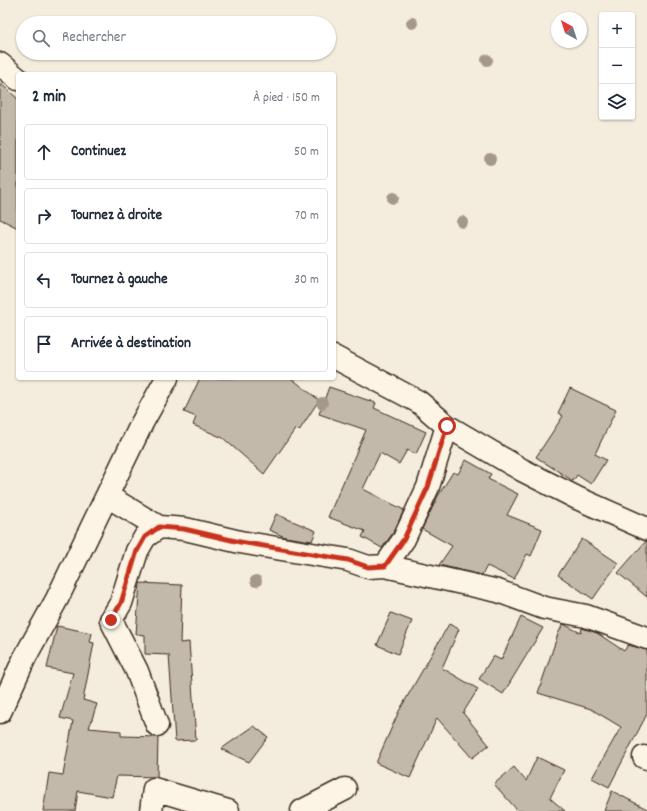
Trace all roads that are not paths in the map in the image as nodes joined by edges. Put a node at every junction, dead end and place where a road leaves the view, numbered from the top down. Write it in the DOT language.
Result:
graph roads {
  1 [pos="0,64"];
  2 [pos="16,78"];
  3 [pos="336,358"];
  4 [pos="166,380"];
  5 [pos="447,426"];
  6 [pos="107,496"];
  7 [pos="159,527"];
  8 [pos="647,529"];
  9 [pos="385,566"];
  10 [pos="647,638"];
  11 [pos="0,712"];
  12 [pos="157,725"];
  13 [pos="345,789"];
  14 [pos="150,811"];
  15 [pos="228,811"];
  16 [pos="302,811"];
  1 -- 2 [label="street"];
  3 -- 5 [label="street"];
  4 -- 6 [label="street"];
  5 -- 8 [label="street"];
  5 -- 9 [label="street"];
  6 -- 7 [label="street"];
  6 -- 11 [label="street"];
  7 -- 9 [label="street"];
  7 -- 12 [label="street"];
  9 -- 10 [label="street"];
  13 -- 16 [label="street"];
  14 -- 15 [label="street"];
}
